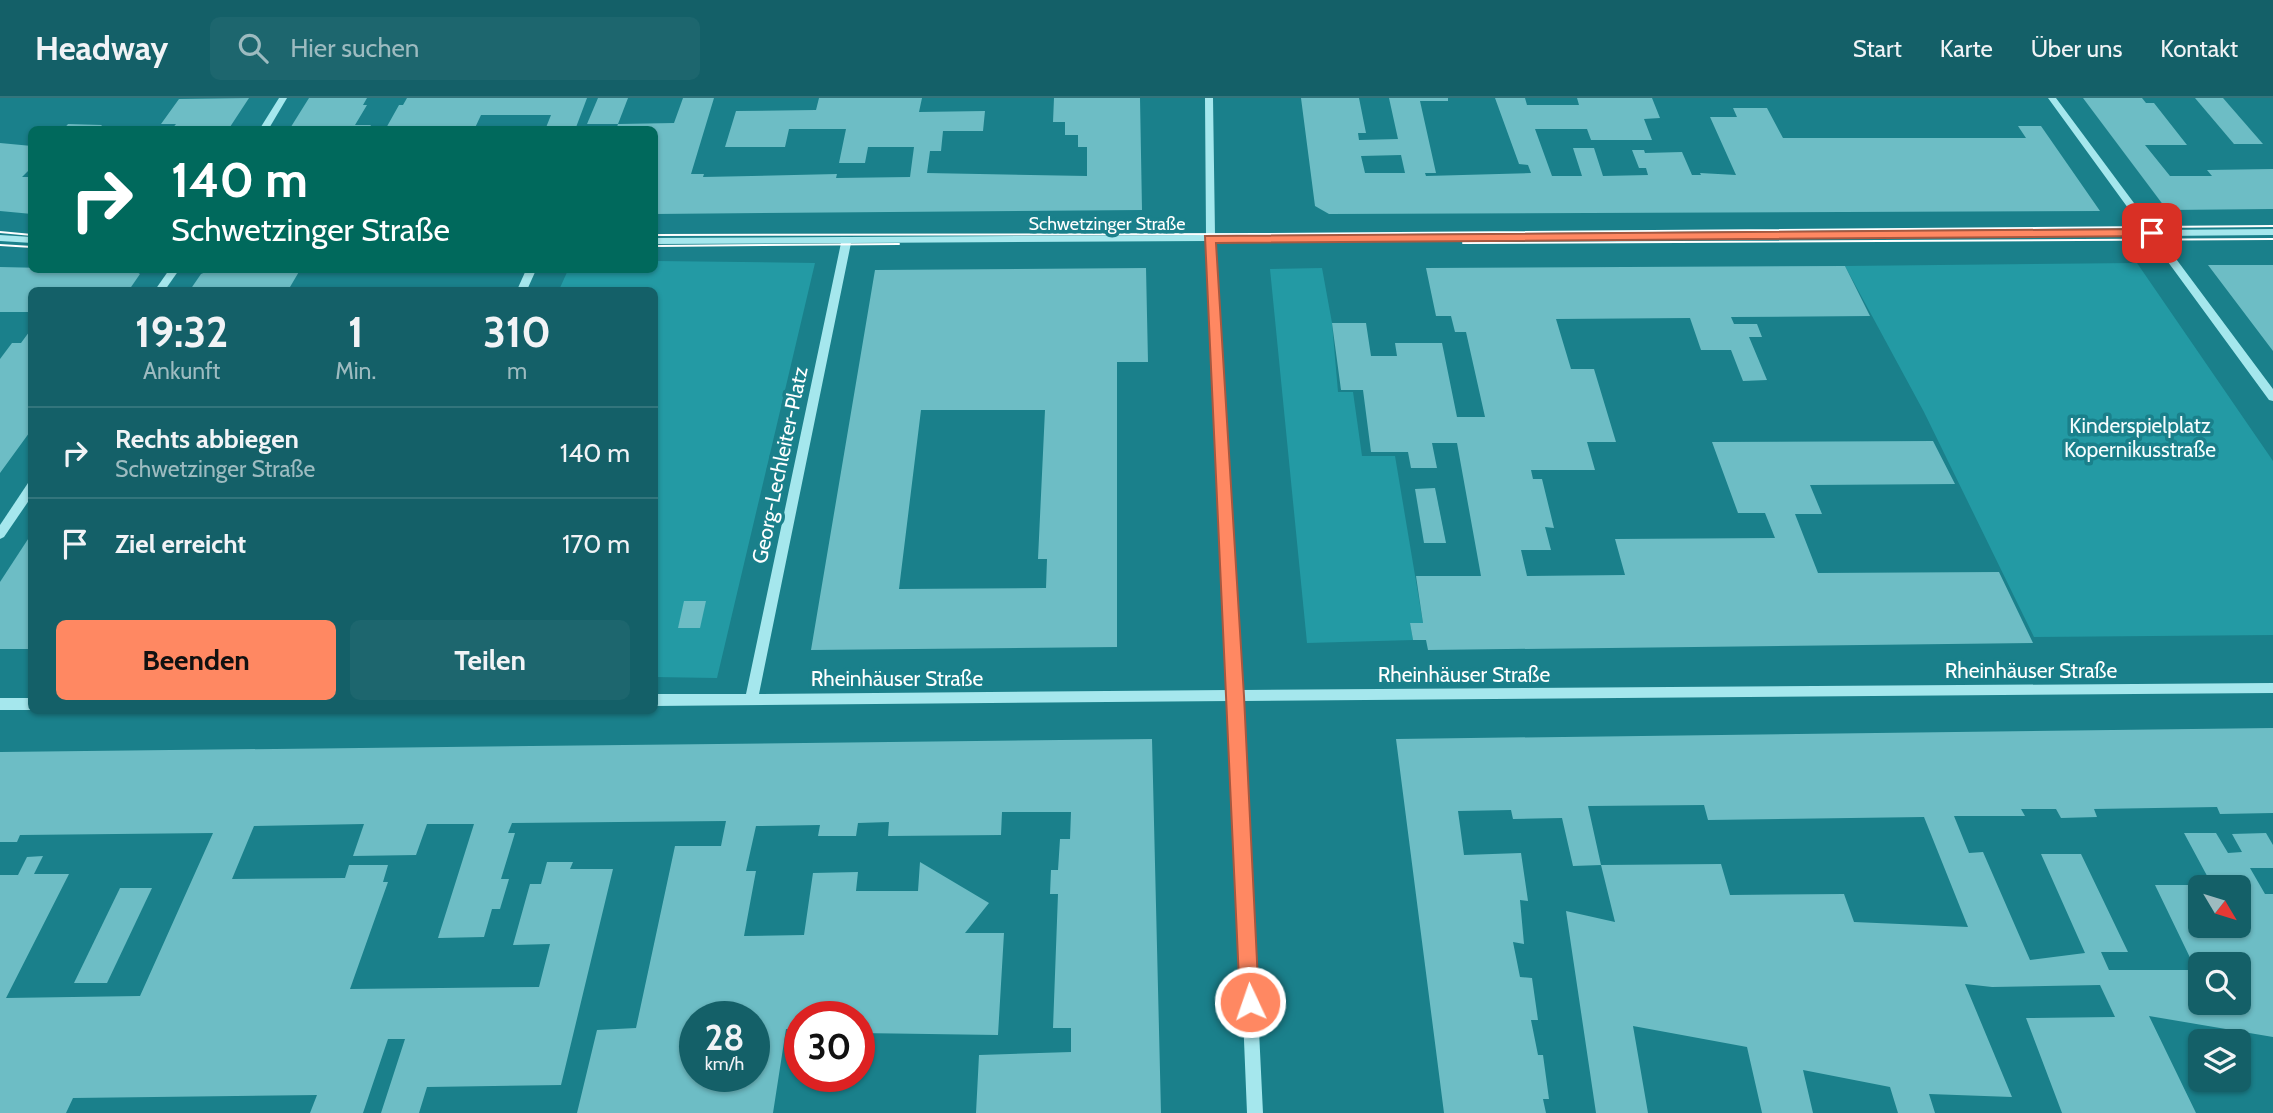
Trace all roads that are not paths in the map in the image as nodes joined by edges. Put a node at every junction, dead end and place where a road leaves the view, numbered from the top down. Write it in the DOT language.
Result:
graph roads {
  1 [pos="283,98"];
  2 [pos="1209,98"];
  3 [pos="2052,98"];
  4 [pos="266,126"];
  5 [pos="2273,232"];
  6 [pos="2152,233"];
  7 [pos="0,238"];
  8 [pos="847,239"];
  9 [pos="1210,239"];
  10 [pos="28,240"];
  11 [pos="658,241"];
  12 [pos="2273,397"];
  13 [pos="28,492"];
  14 [pos="0,534"];
  15 [pos="2273,688"];
  16 [pos="1236,696"];
  17 [pos="751,699"];
  18 [pos="658,700"];
  19 [pos="0,704"];
  20 [pos="28,704"];
  21 [pos="1255,1113"];
  1 -- 4 [label="street"];
  2 -- 9 [label="street"];
  3 -- 6 [label="street"];
  5 -- 6 [label="street, Schwetzinger Straße"];
  6 -- 9 [label="street, Schwetzinger Straße"];
  6 -- 12 [label="street"];
  7 -- 10 [label="street"];
  8 -- 9 [label="street, Schwetzinger Straße"];
  8 -- 11 [label="street, Schwetzinger Straße"];
  8 -- 17 [label="street, Georg-Lechleiter-Platz"];
  9 -- 16 [label="street"];
  13 -- 14 [label="street"];
  15 -- 16 [label="street, Rheinhäuser Straße"];
  16 -- 17 [label="street, Rheinhäuser Straße"];
  16 -- 21 [label="street"];
  17 -- 18 [label="street, Rheinhäuser Straße"];
  19 -- 20 [label="street"];
}
